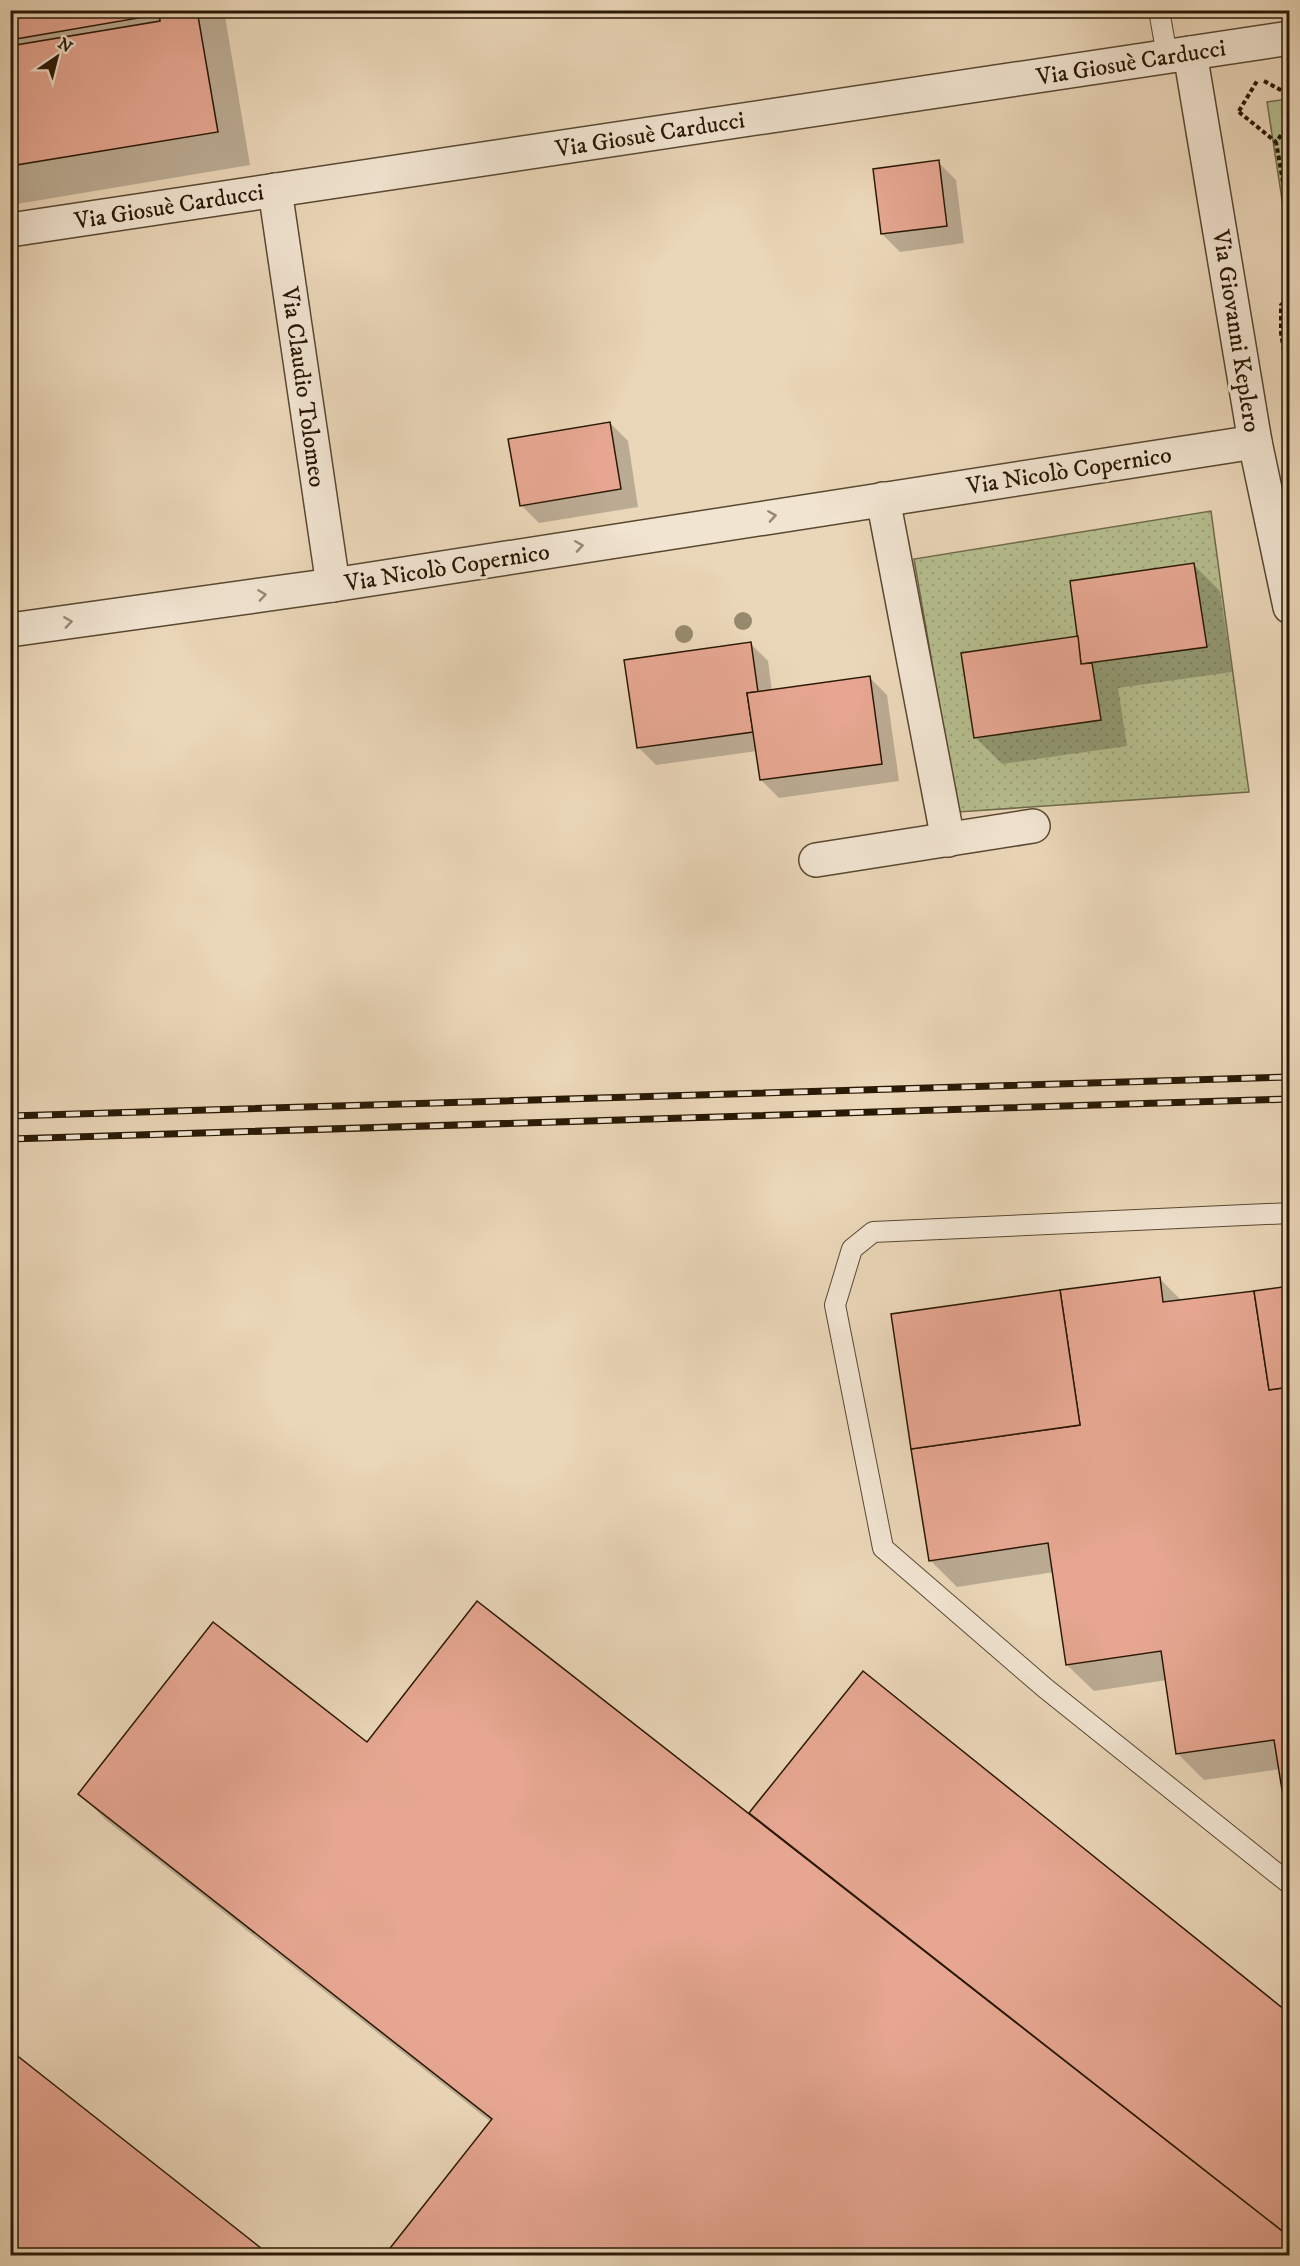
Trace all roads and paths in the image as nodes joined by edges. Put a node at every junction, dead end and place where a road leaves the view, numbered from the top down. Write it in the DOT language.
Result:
graph roads {
  1 [pos="1159,10"];
  2 [pos="1290,38"];
  3 [pos="1179,55"];
  4 [pos="1259,78"];
  5 [pos="1238,112"];
  6 [pos="1290,123"];
  7 [pos="275,190"];
  8 [pos="1290,222"];
  9 [pos="10,230"];
  10 [pos="1290,298"];
  11 [pos="1290,387"];
  12 [pos="1255,441"];
  13 [pos="883,499"];
  14 [pos="333,585"];
  15 [pos="1290,607"];
  16 [pos="10,630"];
  17 [pos="1033,826"];
  18 [pos="948,840"];
  19 [pos="816,860"];
  20 [pos="1290,1213"];
  21 [pos="1290,1884"];
  1 -- 3 [label="lane"];
  2 -- 3 [label="street, Via Giosuè Carducci"];
  3 -- 7 [label="street, Via Giosuè Carducci"];
  3 -- 12 [label="street, Via Giovanni Keplero"];
  4 -- 5 [label="path"];
  6 -- 8 [label="path"];
  7 -- 9 [label="street, Via Giosuè Carducci"];
  7 -- 14 [label="street, Via Claudio Tolomeo"];
  10 -- 11 [label="path"];
  12 -- 13 [label="street, Via Nicolò Copernico"];
  12 -- 15 [label="street, Via Giovanni Keplero"];
  14 -- 13 [label="street, Via Nicolò Copernico, one-way"];
  13 -- 18 [label="street"];
  16 -- 14 [label="street, Via Nicolò Copernico, one-way"];
  17 -- 18 [label="street"];
  18 -- 19 [label="street"];
  20 -- 21 [label="lane"];
}
